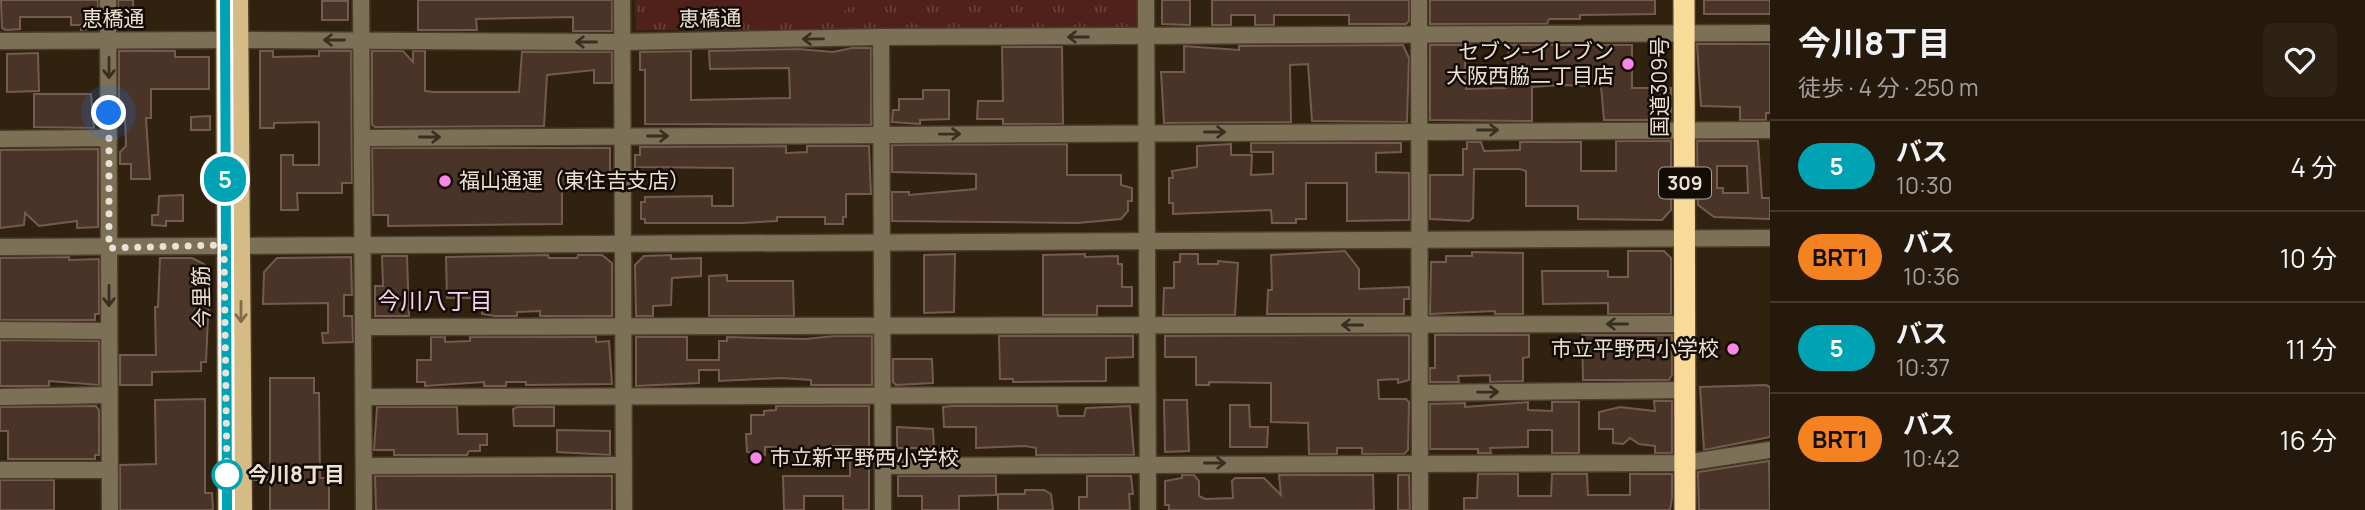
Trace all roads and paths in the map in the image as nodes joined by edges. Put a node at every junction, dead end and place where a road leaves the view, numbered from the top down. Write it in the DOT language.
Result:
graph roads {
  1 [pos="108,0"];
  2 [pos="225,0"];
  3 [pos="239,0"];
  4 [pos="361,0"];
  5 [pos="622,0"];
  6 [pos="1146,0"];
  7 [pos="1419,0"];
  8 [pos="1684,0"];
  9 [pos="1770,33"];
  10 [pos="1684,34"];
  11 [pos="1419,36"];
  12 [pos="881,37"];
  13 [pos="1147,37"];
  14 [pos="108,40"];
  15 [pos="233,40"];
  16 [pos="360,40"];
  17 [pos="0,41"];
  18 [pos="622,42"];
  19 [pos="1685,129"];
  20 [pos="1770,130"];
  21 [pos="1419,131"];
  22 [pos="1146,132"];
  23 [pos="881,135"];
  24 [pos="622,136"];
  25 [pos="109,138"];
  26 [pos="362,138"];
  27 [pos="0,139"];
  28 [pos="1420,237"];
  29 [pos="1685,238"];
  30 [pos="1770,238"];
  31 [pos="1146,241"];
  32 [pos="622,242"];
  33 [pos="363,243"];
  34 [pos="882,243"];
  35 [pos="232,245"];
  36 [pos="0,247"];
  37 [pos="109,248"];
  38 [pos="1685,324"];
  39 [pos="1146,325"];
  40 [pos="1420,325"];
  41 [pos="623,326"];
  42 [pos="883,326"];
  43 [pos="364,327"];
  44 [pos="0,330"];
  45 [pos="109,331"];
  46 [pos="1686,390"];
  47 [pos="1420,393"];
  48 [pos="1146,395"];
  49 [pos="108,396"];
  50 [pos="0,397"];
  51 [pos="364,397"];
  52 [pos="623,398"];
  53 [pos="884,398"];
  54 [pos="1770,450"];
  55 [pos="1420,463"];
  56 [pos="1685,463"];
  57 [pos="1147,464"];
  58 [pos="624,465"];
  59 [pos="364,466"];
  60 [pos="883,466"];
  61 [pos="0,470"];
  62 [pos="109,470"];
  63 [pos="110,510"];
  64 [pos="227,510"];
  65 [pos="243,510"];
  66 [pos="364,510"];
  67 [pos="624,510"];
  68 [pos="883,510"];
  69 [pos="1148,510"];
  70 [pos="1420,510"];
  71 [pos="1685,510"];
  1 -- 14 [label="street"];
  2 -- 15 [label="main road, 今里筋"];
  3 -- 15 [label="main road, 今里筋"];
  4 -- 16 [label="street"];
  5 -- 18 [label="street"];
  6 -- 13 [label="street"];
  7 -- 11 [label="street"];
  8 -- 10 [label="highway, 国道309号 / 309"];
  9 -- 10 [label="street, 恵橋通"];
  10 -- 11 [label="street, 恵橋通"];
  10 -- 19 [label="highway, 国道309号 / 309"];
  11 -- 13 [label="street, 恵橋通"];
  11 -- 21 [label="street"];
  13 -- 12 [label="street, 恵橋通, one-way"];
  12 -- 18 [label="street, 恵橋通, one-way"];
  12 -- 23 [label="street"];
  13 -- 22 [label="street"];
  14 -- 15 [label="street, 恵橋通"];
  14 -- 17 [label="street, 恵橋通"];
  14 -- 25 [label="street, one-way"];
  16 -- 15 [label="street, 恵橋通, one-way"];
  15 -- 35 [label="main road, 今里筋"];
  18 -- 16 [label="street, 恵橋通, one-way"];
  16 -- 26 [label="street"];
  18 -- 24 [label="street"];
  19 -- 20 [label="street"];
  21 -- 19 [label="street, one-way"];
  19 -- 29 [label="highway, 国道309号 / 309"];
  22 -- 21 [label="street, one-way"];
  21 -- 28 [label="street"];
  23 -- 22 [label="street, one-way"];
  22 -- 31 [label="street"];
  24 -- 23 [label="street, one-way"];
  23 -- 34 [label="street"];
  26 -- 24 [label="street, one-way"];
  24 -- 32 [label="street"];
  25 -- 27 [label="street"];
  25 -- 37 [label="street"];
  26 -- 33 [label="street"];
  28 -- 29 [label="street"];
  28 -- 31 [label="street"];
  28 -- 40 [label="street"];
  29 -- 30 [label="street"];
  29 -- 38 [label="highway, 国道309号 / 309"];
  31 -- 34 [label="street"];
  31 -- 39 [label="street"];
  32 -- 33 [label="street"];
  32 -- 34 [label="street"];
  32 -- 41 [label="street"];
  33 -- 35 [label="street"];
  33 -- 43 [label="street"];
  34 -- 42 [label="street"];
  35 -- 37 [label="street"];
  35 -- 64 [label="main road, 今里筋"];
  35 -- 65 [label="main road, 今里筋, one-way"];
  36 -- 37 [label="street"];
  37 -- 45 [label="street, one-way"];
  38 -- 40 [label="street, one-way"];
  38 -- 46 [label="highway, 国道309号 / 309"];
  40 -- 39 [label="street, one-way"];
  39 -- 42 [label="street"];
  39 -- 48 [label="street"];
  40 -- 47 [label="street"];
  41 -- 42 [label="street"];
  41 -- 43 [label="street"];
  41 -- 52 [label="street"];
  42 -- 53 [label="street"];
  43 -- 51 [label="street"];
  44 -- 45 [label="street"];
  45 -- 49 [label="street"];
  47 -- 46 [label="street, one-way"];
  46 -- 56 [label="highway, 国道309号 / 309"];
  47 -- 55 [label="street"];
  48 -- 53 [label="street"];
  48 -- 57 [label="street"];
  49 -- 50 [label="street"];
  49 -- 62 [label="street"];
  51 -- 52 [label="street"];
  51 -- 59 [label="street"];
  52 -- 53 [label="street"];
  52 -- 58 [label="street"];
  53 -- 60 [label="street"];
  54 -- 56 [label="street"];
  55 -- 56 [label="street"];
  57 -- 55 [label="street, one-way"];
  55 -- 70 [label="street"];
  56 -- 71 [label="highway, 国道309号 / 309"];
  57 -- 60 [label="street"];
  57 -- 69 [label="street"];
  58 -- 59 [label="street"];
  58 -- 67 [label="street"];
  59 -- 66 [label="street"];
  60 -- 68 [label="street"];
  61 -- 62 [label="street"];
  62 -- 63 [label="street"];
}
